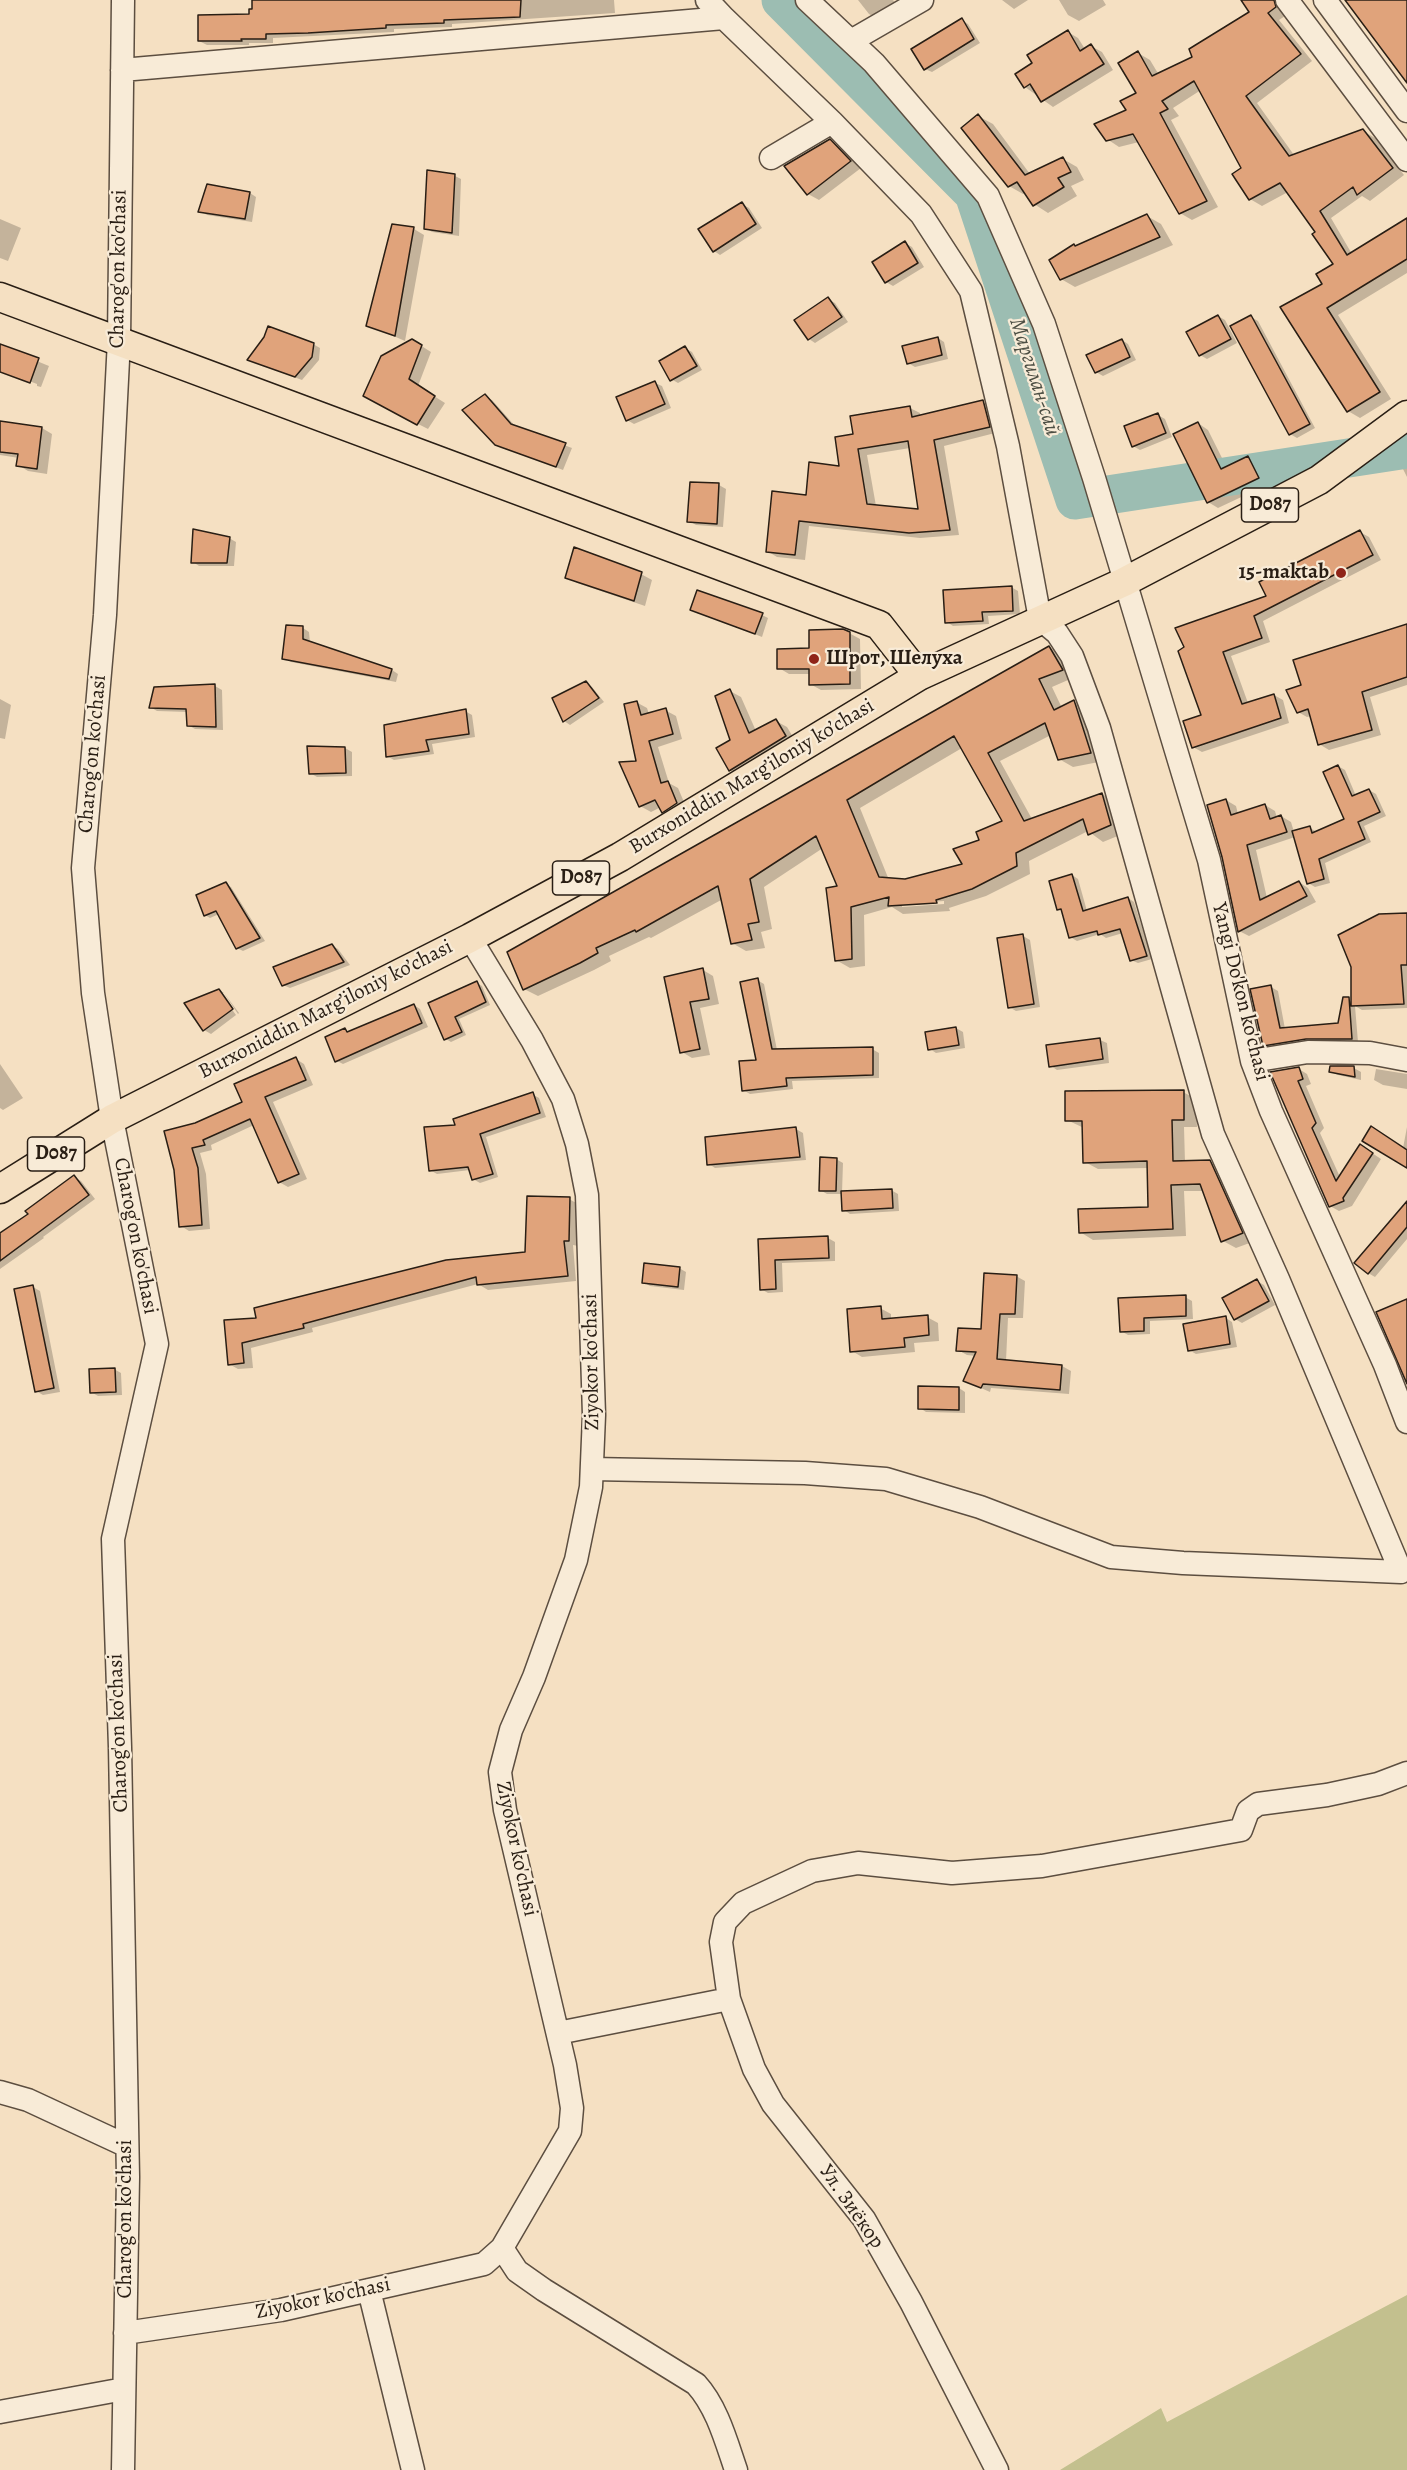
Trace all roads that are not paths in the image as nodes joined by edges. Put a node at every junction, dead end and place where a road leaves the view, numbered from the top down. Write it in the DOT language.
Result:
graph roads {
  1 [pos="123,0"];
  2 [pos="707,0"];
  3 [pos="807,0"];
  4 [pos="922,0"];
  5 [pos="1287,0"];
  6 [pos="1325,0"];
  7 [pos="724,18"];
  8 [pos="851,41"];
  9 [pos="122,70"];
  10 [pos="1407,111"];
  11 [pos="832,122"];
  12 [pos="771,158"];
  13 [pos="1407,160"];
  14 [pos="0,297"];
  15 [pos="119,340"];
  16 [pos="1407,415"];
  17 [pos="1124,582"];
  18 [pos="1040,619"];
  19 [pos="919,676"];
  20 [pos="470,938"];
  21 [pos="1407,1060"];
  22 [pos="1252,1061"];
  23 [pos="112,1119"];
  24 [pos="0,1189"];
  25 [pos="1407,1422"];
  26 [pos="592,1469"];
  27 [pos="1404,1579"];
  28 [pos="1407,1773"];
  29 [pos="729,1999"];
  30 [pos="558,2033"];
  31 [pos="0,2092"];
  32 [pos="127,2146"];
  33 [pos="502,2248"];
  34 [pos="369,2290"];
  35 [pos="125,2334"];
  36 [pos="124,2389"];
  37 [pos="0,2412"];
  38 [pos="123,2470"];
  39 [pos="413,2470"];
  40 [pos="736,2470"];
  41 [pos="996,2470"];
  1 -- 9 [label="street, Charog'on ko'chasi"];
  2 -- 7 [label="street"];
  3 -- 8 [label="street, Yangi Do'kon ko'chasi"];
  4 -- 8 [label="street"];
  5 -- 13 [label="street"];
  6 -- 10 [label="street"];
  7 -- 9 [label="street"];
  7 -- 11 [label="street"];
  8 -- 17 [label="street, Yangi Do'kon ko'chasi"];
  9 -- 15 [label="street, Charog'on ko'chasi"];
  11 -- 12 [label="street"];
  11 -- 18 [label="street"];
  14 -- 15 [label="main road"];
  15 -- 19 [label="main road"];
  15 -- 23 [label="street, Charog'on ko'chasi"];
  16 -- 17 [label="main road, Burxoniddin Marg’iloniy ko’chasi / D087"];
  17 -- 18 [label="main road, Burxoniddin Marg’iloniy ko’chasi / D087"];
  17 -- 22 [label="street, Yangi Do'kon ko'chasi"];
  18 -- 19 [label="main road, Burxoniddin Marg’iloniy ko’chasi / D087"];
  18 -- 27 [label="street"];
  19 -- 20 [label="main road, Burxoniddin Marg’iloniy ko’chasi / D087"];
  20 -- 23 [label="main road, Burxoniddin Marg’iloniy ko’chasi / D087"];
  20 -- 26 [label="street, Ziyokor ko'chasi"];
  21 -- 22 [label="street"];
  22 -- 25 [label="street, Yangi Do'kon ko'chasi"];
  23 -- 24 [label="main road, Burxoniddin Marg’iloniy ko’chasi / D087"];
  23 -- 32 [label="street, Charog'on ko'chasi"];
  26 -- 27 [label="street"];
  26 -- 30 [label="street, Ziyokor ko'chasi"];
  28 -- 29 [label="street, Ул. Зиёкор"];
  29 -- 30 [label="street"];
  29 -- 41 [label="street, Ул. Зиёкор"];
  30 -- 33 [label="street, Ziyokor ko'chasi"];
  31 -- 32 [label="street"];
  32 -- 35 [label="street, Charog'on ko'chasi"];
  33 -- 34 [label="street, Ziyokor ko'chasi"];
  33 -- 40 [label="street"];
  34 -- 35 [label="street, Ziyokor ko'chasi"];
  34 -- 39 [label="street"];
  35 -- 36 [label="street, Charog'on ko'chasi"];
  36 -- 37 [label="street"];
  36 -- 38 [label="street, Charog'on ko'chasi"];
}
